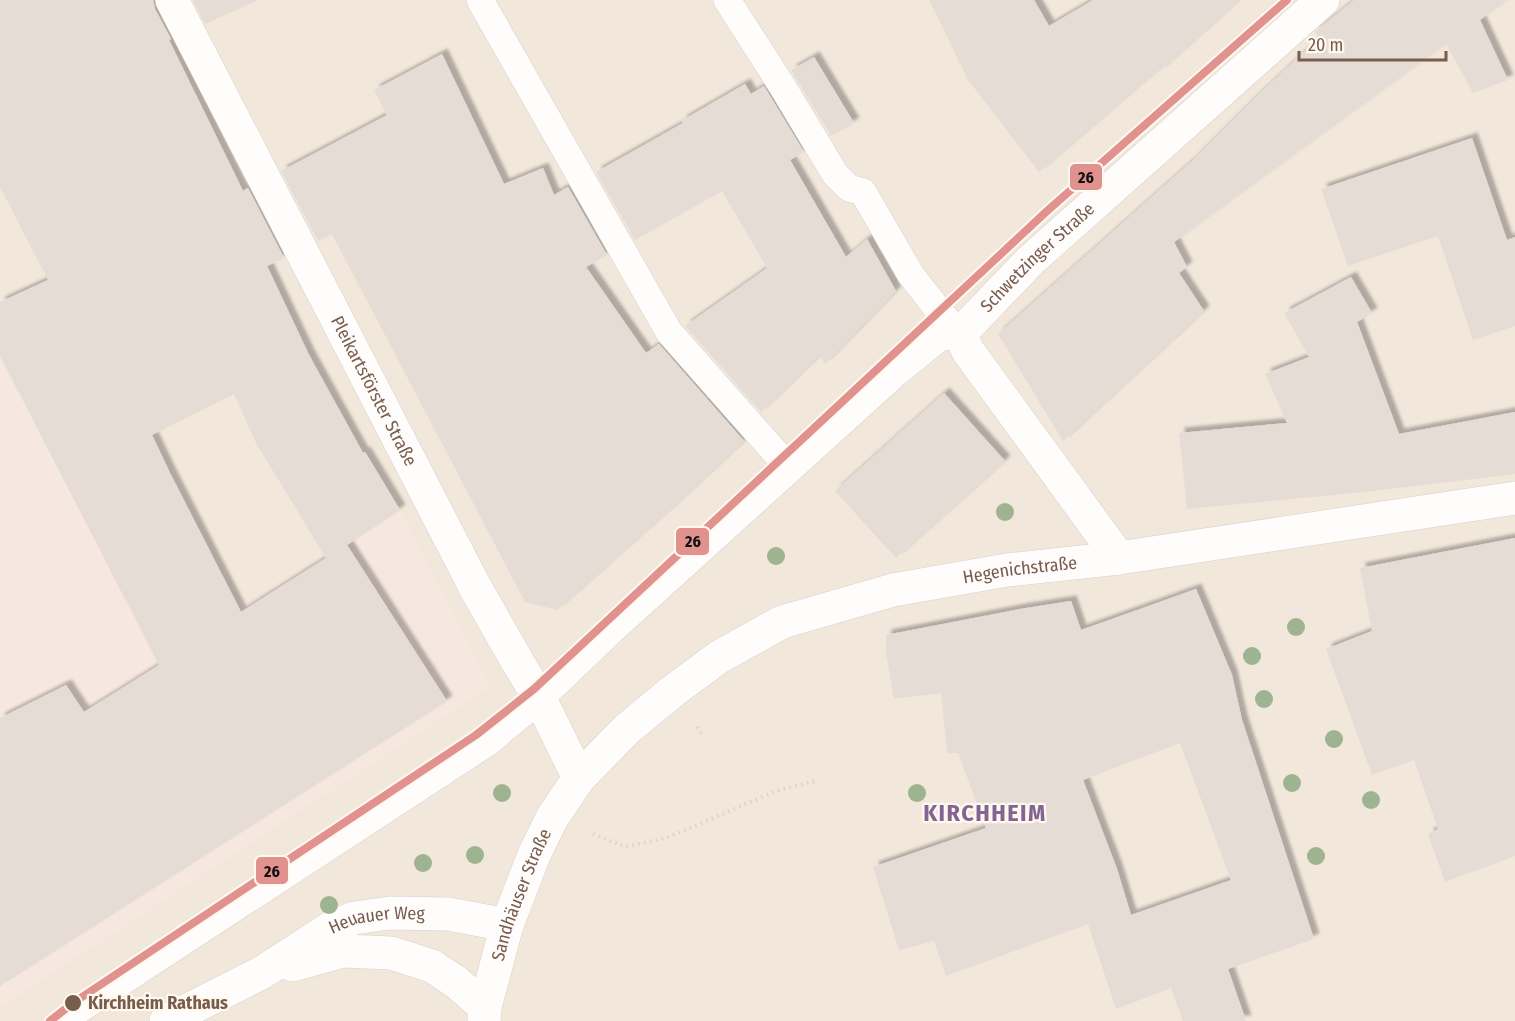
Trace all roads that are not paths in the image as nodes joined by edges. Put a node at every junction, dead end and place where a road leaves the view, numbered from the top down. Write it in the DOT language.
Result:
graph roads {
  1 [pos="172,0"];
  2 [pos="480,0"];
  3 [pos="727,0"];
  4 [pos="1323,0"];
  5 [pos="960,334"];
  6 [pos="790,469"];
  7 [pos="1515,498"];
  8 [pos="1119,558"];
  9 [pos="537,694"];
  10 [pos="579,778"];
  11 [pos="507,925"];
  12 [pos="261,973"];
  13 [pos="484,1014"];
  14 [pos="64,1021"];
  15 [pos="166,1021"];
  1 -- 9 [label="street, Pleikartsförster Straße"];
  2 -- 6 [label="lane"];
  3 -- 5 [label="lane"];
  4 -- 5 [label="street, Schwetzinger Straße"];
  5 -- 6 [label="lane"];
  5 -- 8 [label="street"];
  6 -- 9 [label="lane"];
  7 -- 8 [label="street, Hegenichstraße"];
  8 -- 10 [label="street, Hegenichstraße"];
  9 -- 10 [label="street, Pleikartsförster Straße"];
  9 -- 14 [label="lane"];
  10 -- 11 [label="street, Sandhäuser Straße"];
  11 -- 12 [label="street, Heuauer Weg"];
  11 -- 13 [label="street, Sandhäuser Straße"];
  12 -- 13 [label="street, Heuauer Weg"];
  12 -- 15 [label="street, Heuauer Weg"];
}
